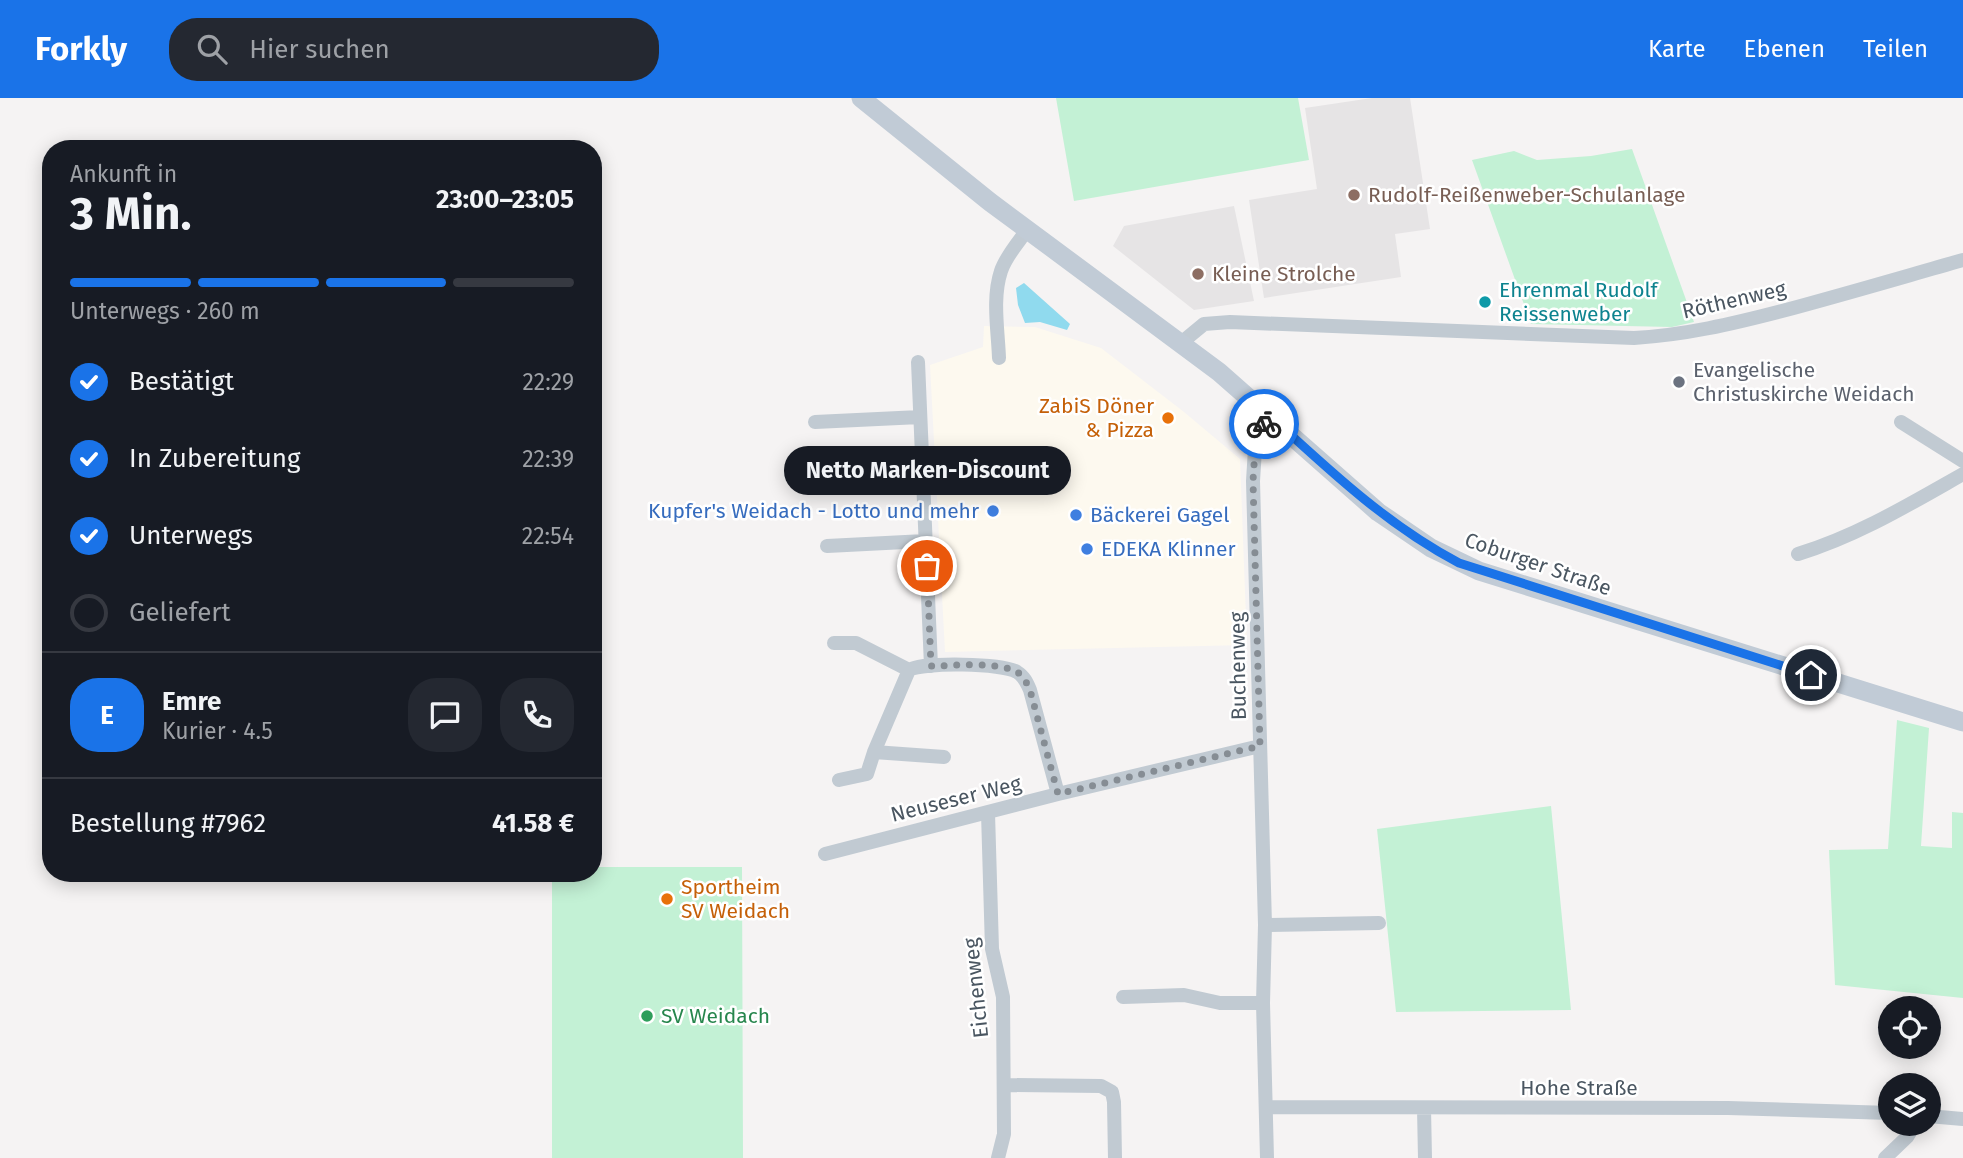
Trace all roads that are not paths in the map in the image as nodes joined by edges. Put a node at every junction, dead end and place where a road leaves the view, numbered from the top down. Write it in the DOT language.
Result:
graph roads {
  1 [pos="861,98"];
  2 [pos="1027,230"];
  3 [pos="1963,260"];
  4 [pos="1181,343"];
  5 [pos="999,358"];
  6 [pos="918,362"];
  7 [pos="1269,415"];
  8 [pos="920,417"];
  9 [pos="815,422"];
  10 [pos="1901,422"];
  11 [pos="1963,461"];
  12 [pos="1963,474"];
  13 [pos="925,541"];
  14 [pos="827,546"];
  15 [pos="1798,554"];
  16 [pos="834,643"];
  17 [pos="931,666"];
  18 [pos="909,670"];
  19 [pos="1963,722"];
  20 [pos="1260,746"];
  21 [pos="874,752"];
  22 [pos="944,757"];
  23 [pos="839,780"];
  24 [pos="1058,794"];
  25 [pos="988,813"];
  26 [pos="825,855"];
  27 [pos="1378,923"];
  28 [pos="1265,925"];
  29 [pos="1123,997"];
  30 [pos="1263,1003"];
  31 [pos="1004,1085"];
  32 [pos="1267,1107"];
  33 [pos="1424,1108"];
  34 [pos="1878,1113"];
  35 [pos="1941,1117"];
  36 [pos="1963,1119"];
  37 [pos="1908,1136"];
  38 [pos="998,1158"];
  39 [pos="1115,1158"];
  40 [pos="1267,1158"];
  41 [pos="1425,1158"];
  42 [pos="1885,1158"];
  1 -- 2 [label="main road, Coburger Straße"];
  2 -- 4 [label="main road, Coburger Straße"];
  2 -- 5 [label="street"];
  3 -- 4 [label="street, Röthenweg"];
  4 -- 7 [label="main road, Coburger Straße"];
  6 -- 8 [label="street"];
  7 -- 19 [label="main road, Coburger Straße"];
  7 -- 20 [label="street, Buchenweg"];
  8 -- 9 [label="street"];
  8 -- 13 [label="street"];
  10 -- 11 [label="street"];
  12 -- 15 [label="street"];
  13 -- 14 [label="street"];
  13 -- 17 [label="street"];
  16 -- 18 [label="street"];
  17 -- 18 [label="street"];
  17 -- 24 [label="street"];
  18 -- 21 [label="street"];
  20 -- 24 [label="street, Neuseser Weg"];
  20 -- 28 [label="street, Buchenweg"];
  21 -- 22 [label="street"];
  21 -- 23 [label="street"];
  24 -- 25 [label="street, Neuseser Weg"];
  25 -- 26 [label="street, Neuseser Weg"];
  25 -- 31 [label="street, Eichenweg"];
  27 -- 28 [label="street"];
  28 -- 30 [label="street, Buchenweg"];
  29 -- 30 [label="street"];
  30 -- 32 [label="street, Buchenweg"];
  31 -- 38 [label="street, Eichenweg"];
  31 -- 39 [label="street"];
  32 -- 33 [label="street, Hohe Straße"];
  32 -- 40 [label="street, Buchenweg"];
  33 -- 34 [label="street, Hohe Straße"];
  33 -- 41 [label="street"];
  35 -- 36 [label="street"];
  37 -- 42 [label="street"];
}
